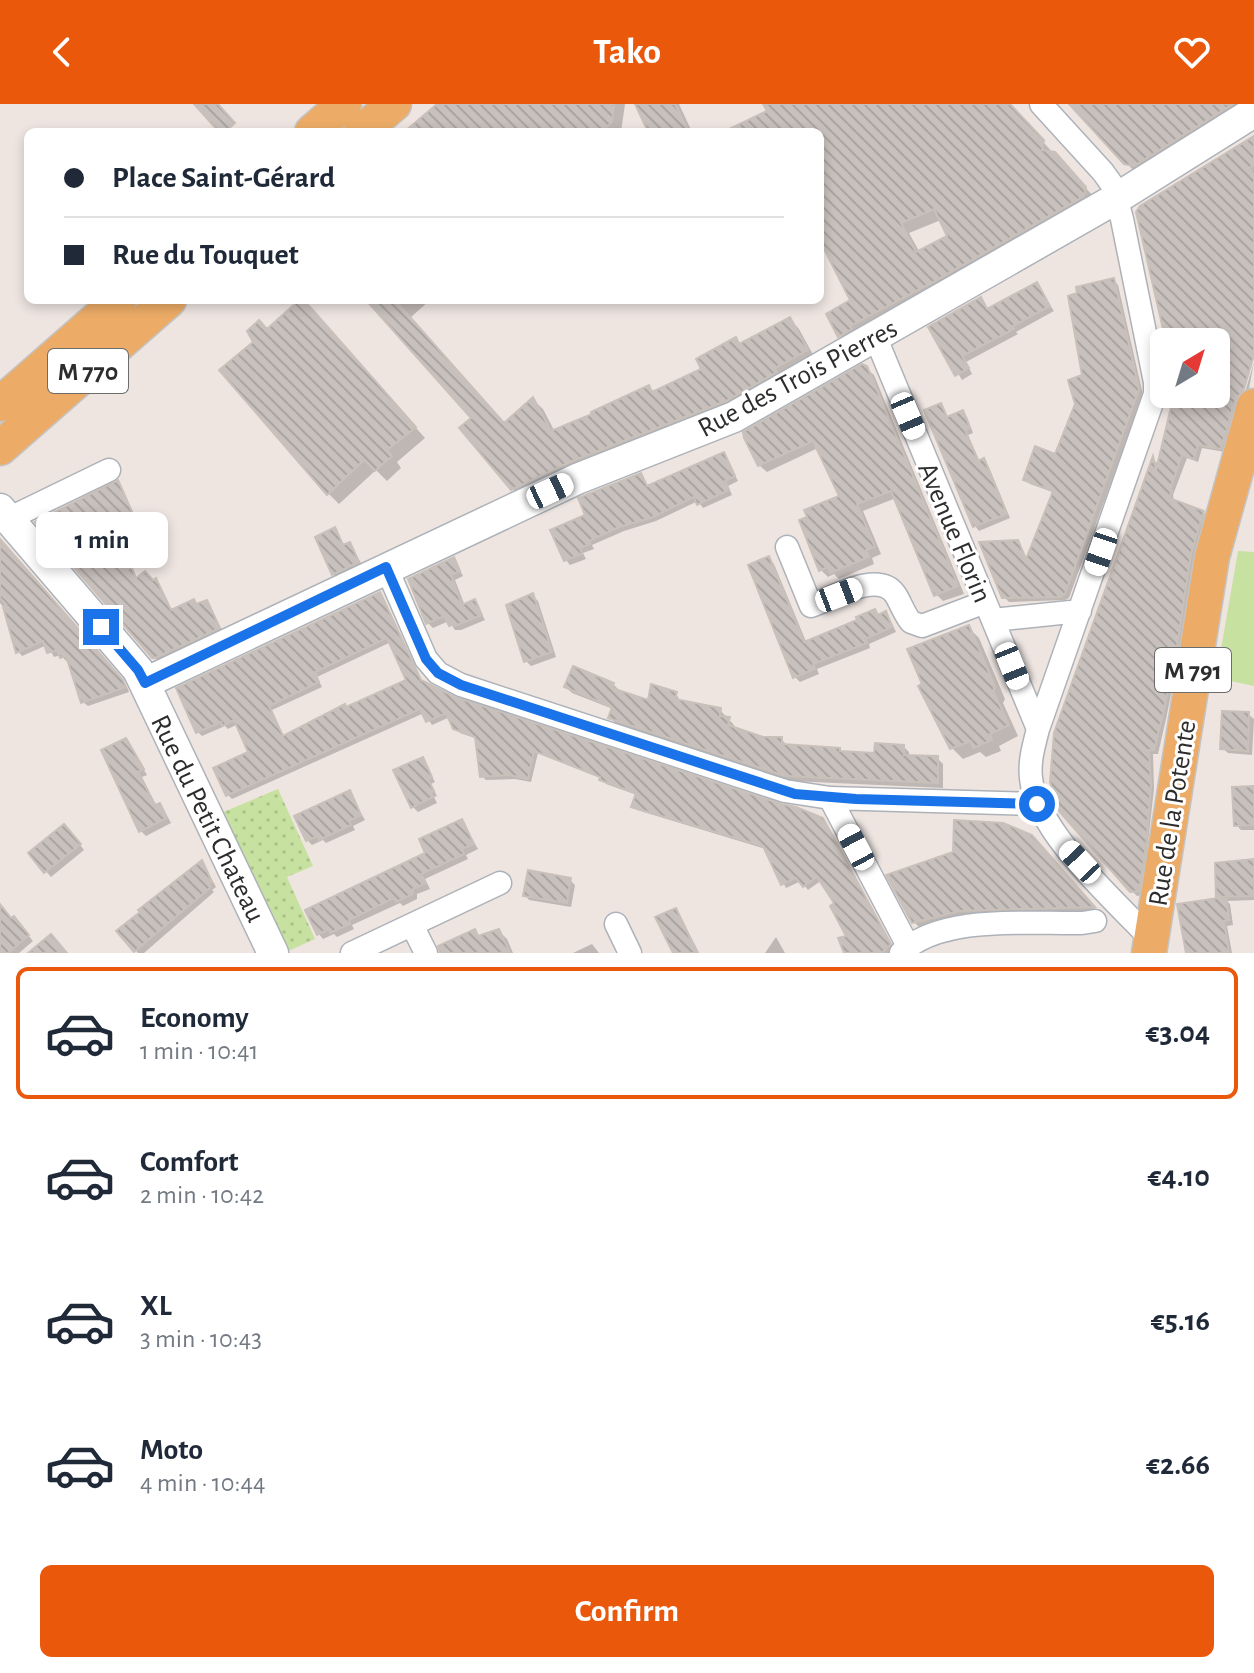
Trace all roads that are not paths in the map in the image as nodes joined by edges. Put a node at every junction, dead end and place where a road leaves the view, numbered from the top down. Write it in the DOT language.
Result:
graph roads {
  1 [pos="344,104"];
  2 [pos="394,104"];
  3 [pos="1041,104"];
  4 [pos="1254,112"];
  5 [pos="317,128"];
  6 [pos="366,128"];
  7 [pos="1117,198"];
  8 [pos="114,304"];
  9 [pos="164,304"];
  10 [pos="875,336"];
  11 [pos="0,404"];
  12 [pos="1254,406"];
  13 [pos="0,448"];
  14 [pos="109,470"];
  15 [pos="4,514"];
  16 [pos="787,547"];
  17 [pos="386,567"];
  18 [pos="989,611"];
  19 [pos="1080,611"];
  20 [pos="145,683"];
  21 [pos="1038,729"];
  22 [pos="830,798"];
  23 [pos="1037,804"];
  24 [pos="500,883"];
  25 [pos="1095,921"];
  26 [pos="616,924"];
  27 [pos="412,925"];
  28 [pos="1149,948"];
  29 [pos="904,949"];
  30 [pos="273,953"];
  31 [pos="352,953"];
  32 [pos="426,953"];
  33 [pos="630,953"];
  1 -- 5 [label="main road"];
  2 -- 6 [label="main road"];
  3 -- 7 [label="street"];
  4 -- 7 [label="street, Rue des Trois Pierres"];
  7 -- 10 [label="street, Rue des Trois Pierres"];
  7 -- 19 [label="street"];
  8 -- 11 [label="main road, M 770"];
  9 -- 13 [label="main road, M 770"];
  10 -- 17 [label="street, Rue des Trois Pierres"];
  10 -- 18 [label="street, Avenue Florin"];
  12 -- 28 [label="main road, Rue de la Potente / M 791"];
  14 -- 15 [label="street"];
  15 -- 20 [label="street, Rue du Petit Chateau"];
  16 -- 18 [label="street"];
  17 -- 20 [label="street, Rue des Trois Pierres"];
  17 -- 22 [label="street"];
  18 -- 19 [label="street"];
  18 -- 21 [label="street, Avenue Florin"];
  19 -- 21 [label="street"];
  20 -- 30 [label="street, Rue du Petit Chateau"];
  21 -- 23 [label="street"];
  22 -- 23 [label="street"];
  22 -- 29 [label="street"];
  23 -- 28 [label="street"];
  24 -- 27 [label="street"];
  25 -- 29 [label="street"];
  26 -- 33 [label="street"];
  27 -- 31 [label="street"];
  27 -- 32 [label="street"];
}
